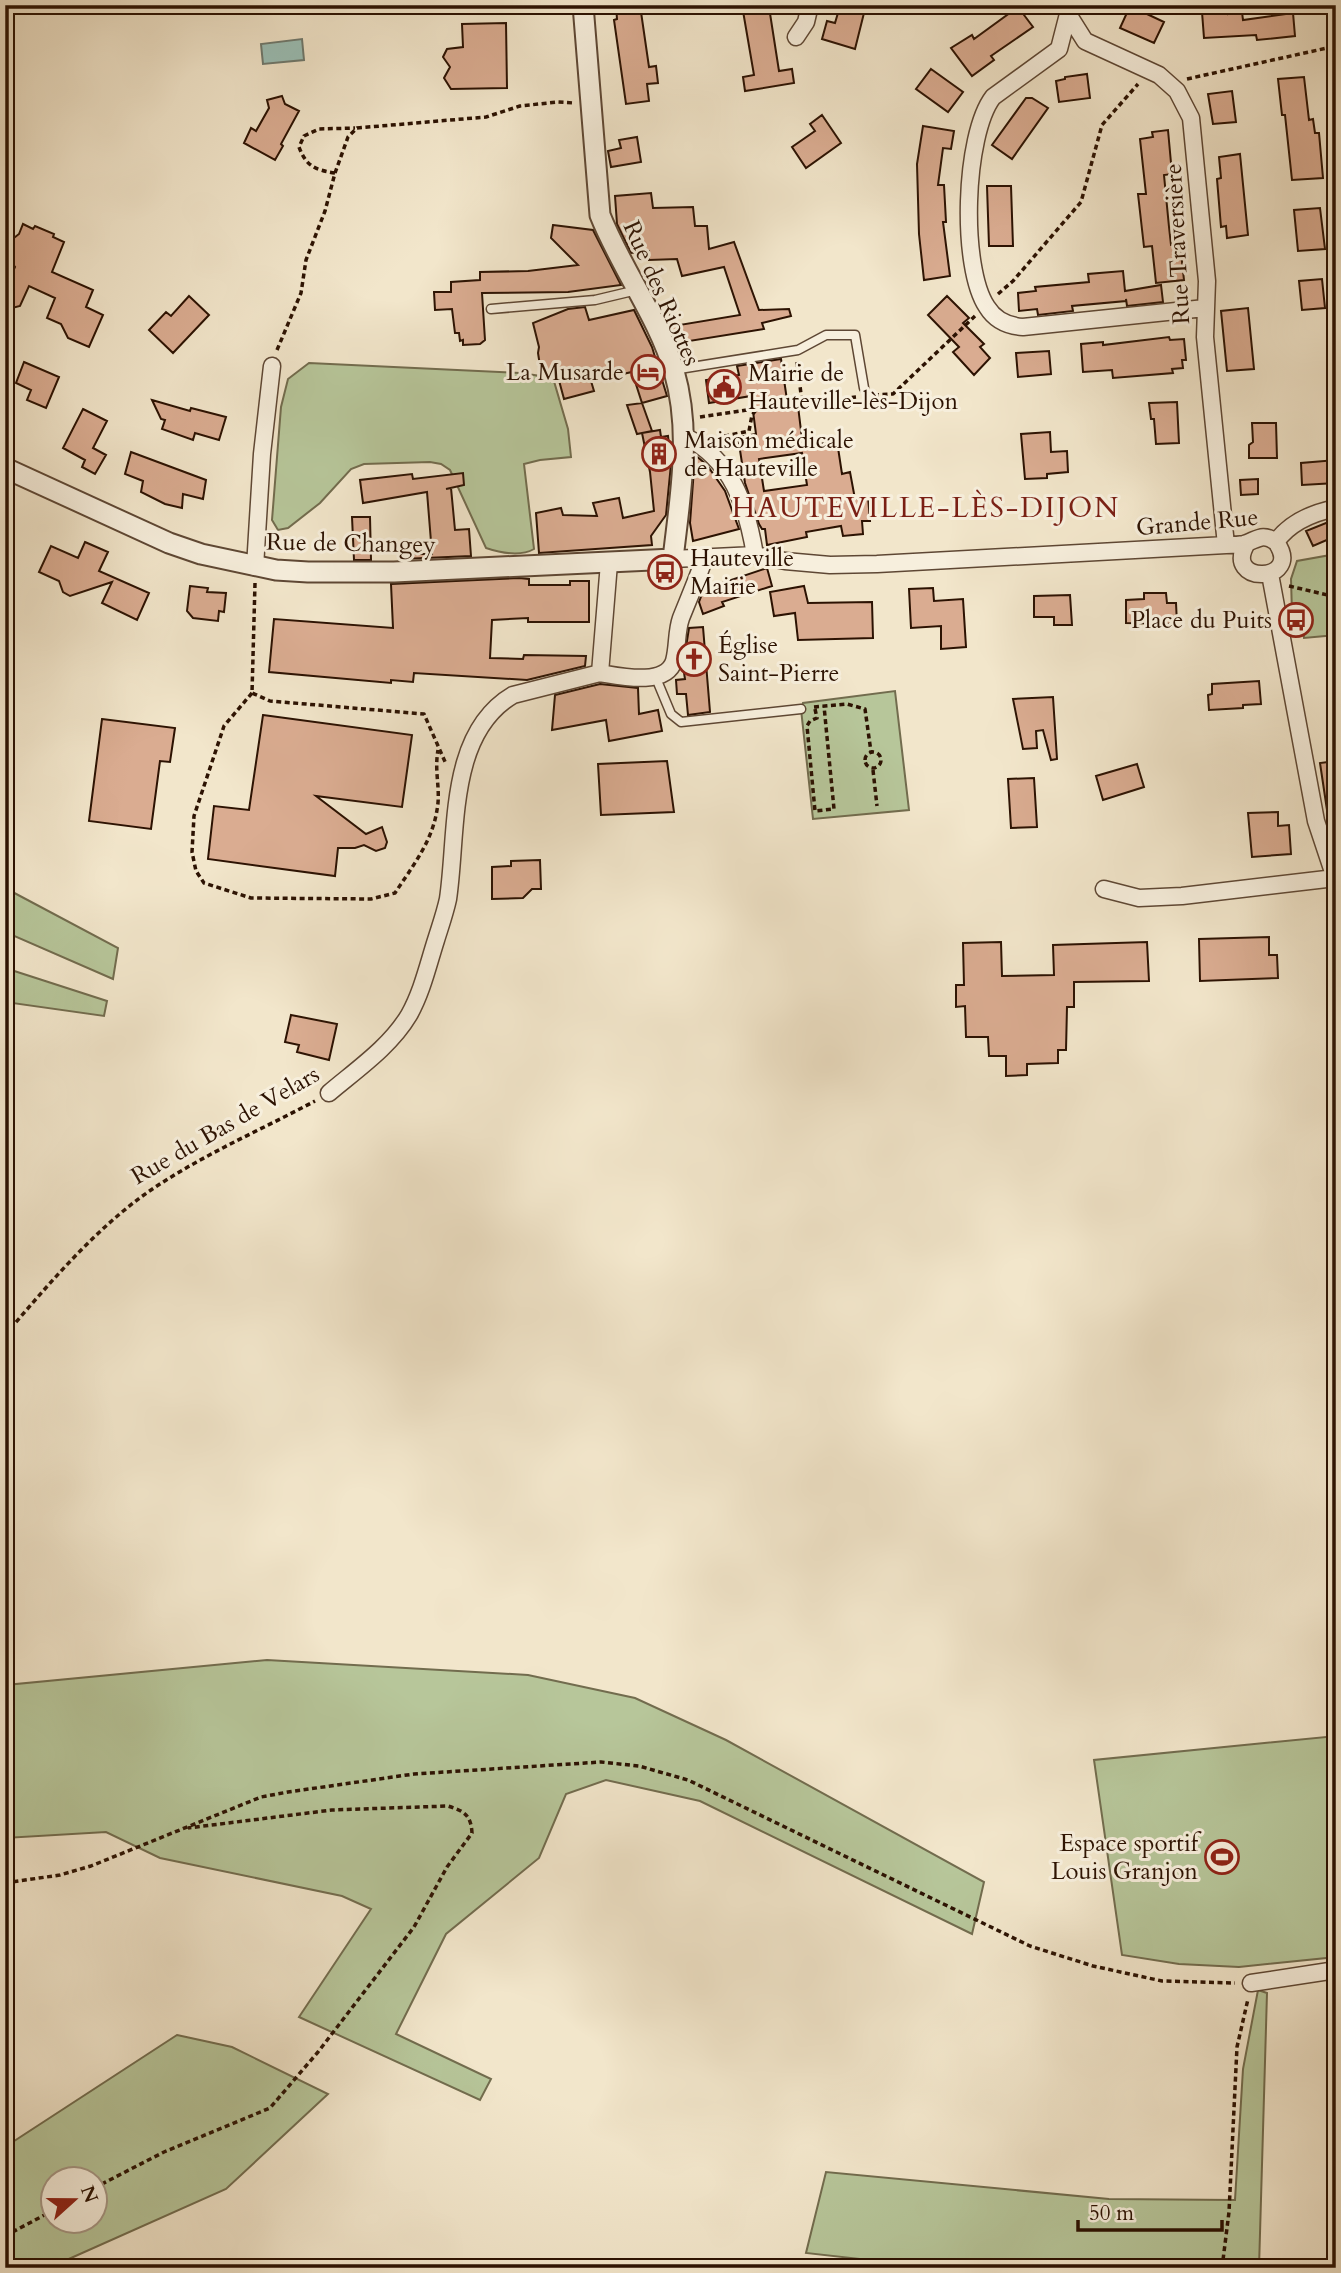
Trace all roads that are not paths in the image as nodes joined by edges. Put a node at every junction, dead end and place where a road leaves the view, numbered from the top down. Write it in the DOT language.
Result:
graph roads {
  1 [pos="583,5"];
  2 [pos="810,5"];
  3 [pos="1070,8"];
  4 [pos="796,37"];
  5 [pos="637,290"];
  6 [pos="1205,308"];
  7 [pos="491,309"];
  8 [pos="272,366"];
  9 [pos="673,370"];
  10 [pos="864,388"];
  11 [pos="692,440"];
  12 [pos="5,468"];
  13 [pos="1336,508"];
  14 [pos="1276,542"];
  15 [pos="1247,543"];
  16 [pos="1227,545"];
  17 [pos="755,555"];
  18 [pos="705,557"];
  19 [pos="673,559"];
  20 [pos="609,563"];
  21 [pos="255,567"];
  22 [pos="1271,581"];
  23 [pos="600,673"];
  24 [pos="656,678"];
  25 [pos="801,709"];
  26 [pos="1335,880"];
  27 [pos="1104,889"];
  28 [pos="329,1093"];
  29 [pos="1336,1970"];
  30 [pos="1251,1983"];
  1 -- 5 [label="street, Rue des Riottes"];
  2 -- 4 [label="street"];
  3 -- 6 [label="street, Rue Traversière"];
  3 -- 6 [label="street"];
  5 -- 7 [label="lane"];
  5 -- 9 [label="street, Rue des Riottes"];
  6 -- 16 [label="street, Rue Traversière"];
  8 -- 21 [label="street"];
  9 -- 10 [label="lane"];
  9 -- 11 [label="street, Rue des Riottes"];
  11 -- 17 [label="street"];
  11 -- 19 [label="street, Rue des Riottes"];
  12 -- 21 [label="street, Rue de Changey"];
  13 -- 14 [label="street, Grande Rue"];
  14 -- 15 [label="street, Grande Rue"];
  14 -- 22 [label="street"];
  15 -- 16 [label="street, Grande Rue"];
  15 -- 22 [label="street"];
  16 -- 17 [label="street, Grande Rue"];
  17 -- 18 [label="street, Grande Rue"];
  18 -- 19 [label="street, Grande Rue"];
  18 -- 24 [label="street"];
  19 -- 20 [label="street, Rue de Changey"];
  20 -- 21 [label="street, Rue de Changey"];
  20 -- 23 [label="street"];
  22 -- 26 [label="street"];
  23 -- 24 [label="street, Rue du Bas de Velars"];
  23 -- 28 [label="street, Rue du Bas de Velars"];
  24 -- 25 [label="lane"];
  26 -- 27 [label="street"];
  29 -- 30 [label="street"];
}
